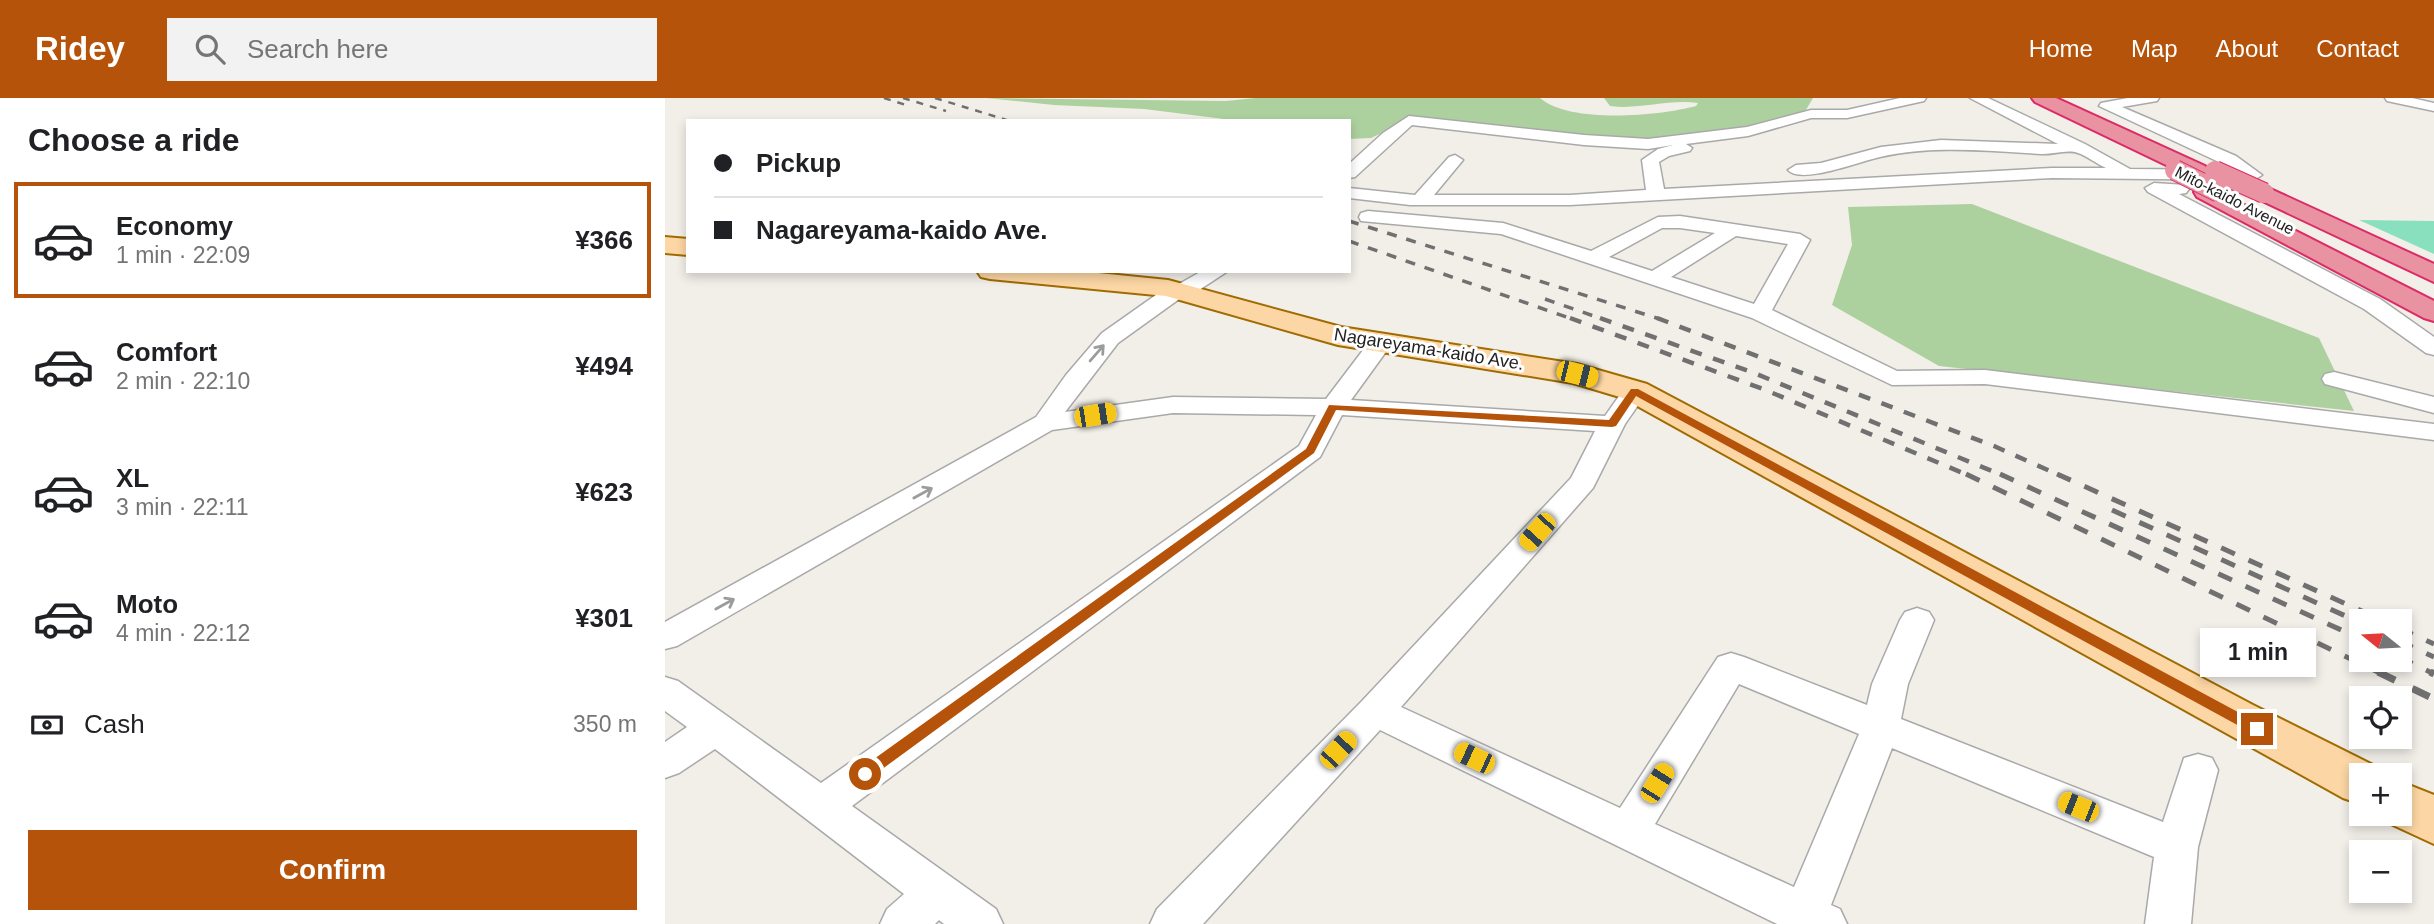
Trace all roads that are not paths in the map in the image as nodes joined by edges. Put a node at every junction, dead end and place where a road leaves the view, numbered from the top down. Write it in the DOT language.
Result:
graph roads {
  1 [pos="1817,98"];
  2 [pos="1919,98"];
  3 [pos="1977,98"];
  4 [pos="2039,98"];
  5 [pos="2153,98"];
  6 [pos="2392,98"];
  7 [pos="2416,103"];
  8 [pos="2434,107"];
  9 [pos="1811,114"];
  10 [pos="2402,118"];
  11 [pos="1748,131"];
  12 [pos="2079,147"];
  13 [pos="2145,150"];
  14 [pos="1455,160"];
  15 [pos="1351,171"];
  16 [pos="1775,171"];
  17 [pos="2128,173"];
  18 [pos="2212,183"];
  19 [pos="1658,184"];
  20 [pos="1351,193"];
  21 [pos="1421,199"];
  22 [pos="1368,218"];
  23 [pos="1733,230"];
  24 [pos="665,245"];
  25 [pos="686,247"];
  26 [pos="1593,258"];
  27 [pos="1014,273"];
  28 [pos="1214,273"];
  29 [pos="2434,274"];
  30 [pos="1655,278"];
  31 [pos="2434,287"];
  32 [pos="1180,291"];
  33 [pos="2434,300"];
  34 [pos="2434,312"];
  35 [pos="1760,313"];
  36 [pos="1381,342"];
  37 [pos="2434,348"];
  38 [pos="1894,378"];
  39 [pos="2334,379"];
  40 [pos="1863,380"];
  41 [pos="1635,391"];
  42 [pos="2434,405"];
  43 [pos="1332,407"];
  44 [pos="1045,423"];
  45 [pos="1612,424"];
  46 [pos="2434,432"];
  47 [pos="1917,620"];
  48 [pos="665,637"];
  49 [pos="665,691"];
  50 [pos="1375,711"];
  51 [pos="1881,726"];
  52 [pos="716,728"];
  53 [pos="665,762"];
  54 [pos="2198,770"];
  55 [pos="2349,777"];
  56 [pos="821,806"];
  57 [pos="2412,810"];
  58 [pos="2434,821"];
  59 [pos="1628,831"];
  60 [pos="2177,847"];
  61 [pos="939,891"];
  62 [pos="1814,919"];
  63 [pos="903,924"];
  64 [pos="980,924"];
  65 [pos="1173,924"];
  66 [pos="2168,924"];
  1 -- 9 [label="street"];
  2 -- 9 [label="street"];
  3 -- 12 [label="street"];
  4 -- 13 [label="highway, Mito-kaido Avenue"];
  5 -- 17 [label="street"];
  6 -- 7 [label="street"];
  7 -- 8 [label="street"];
  7 -- 10 [label="street"];
  9 -- 11 [label="street"];
  11 -- 15 [label="street"];
  11 -- 19 [label="street"];
  12 -- 16 [label="street"];
  12 -- 17 [label="street"];
  13 -- 18 [label="highway, Mito-kaido Avenue"];
  13 -- 18 [label="highway"];
  14 -- 21 [label="street"];
  17 -- 19 [label="street"];
  18 -- 29 [label="highway"];
  18 -- 31 [label="highway, Mito-kaido Avenue"];
  18 -- 33 [label="highway, Mito-kaido Avenue"];
  18 -- 34 [label="highway"];
  18 -- 37 [label="street"];
  19 -- 21 [label="street"];
  20 -- 21 [label="street"];
  22 -- 26 [label="street"];
  23 -- 26 [label="street"];
  23 -- 30 [label="street"];
  23 -- 35 [label="street"];
  24 -- 25 [label="main road"];
  26 -- 30 [label="street"];
  27 -- 32 [label="main road, Nagareyama-kaido Ave."];
  28 -- 32 [label="street"];
  30 -- 35 [label="street"];
  32 -- 36 [label="main road, Nagareyama-kaido Ave."];
  44 -- 32 [label="street, one-way"];
  35 -- 38 [label="street"];
  36 -- 41 [label="main road, Nagareyama-kaido Ave."];
  36 -- 43 [label="street"];
  38 -- 40 [label="street"];
  38 -- 46 [label="street"];
  39 -- 42 [label="street"];
  41 -- 45 [label="street"];
  41 -- 55 [label="main road, Nagareyama-kaido Ave."];
  43 -- 44 [label="street"];
  43 -- 45 [label="street"];
  43 -- 56 [label="street"];
  48 -- 44 [label="street, one-way"];
  45 -- 50 [label="street"];
  47 -- 51 [label="street"];
  49 -- 52 [label="street"];
  50 -- 59 [label="street"];
  50 -- 65 [label="street"];
  51 -- 59 [label="street"];
  51 -- 60 [label="street"];
  51 -- 62 [label="street"];
  52 -- 53 [label="street"];
  52 -- 56 [label="street"];
  54 -- 60 [label="street"];
  56 -- 61 [label="street"];
  57 -- 58 [label="main road"];
  59 -- 62 [label="street"];
  60 -- 66 [label="street"];
  61 -- 63 [label="street"];
  61 -- 64 [label="street"];
}
